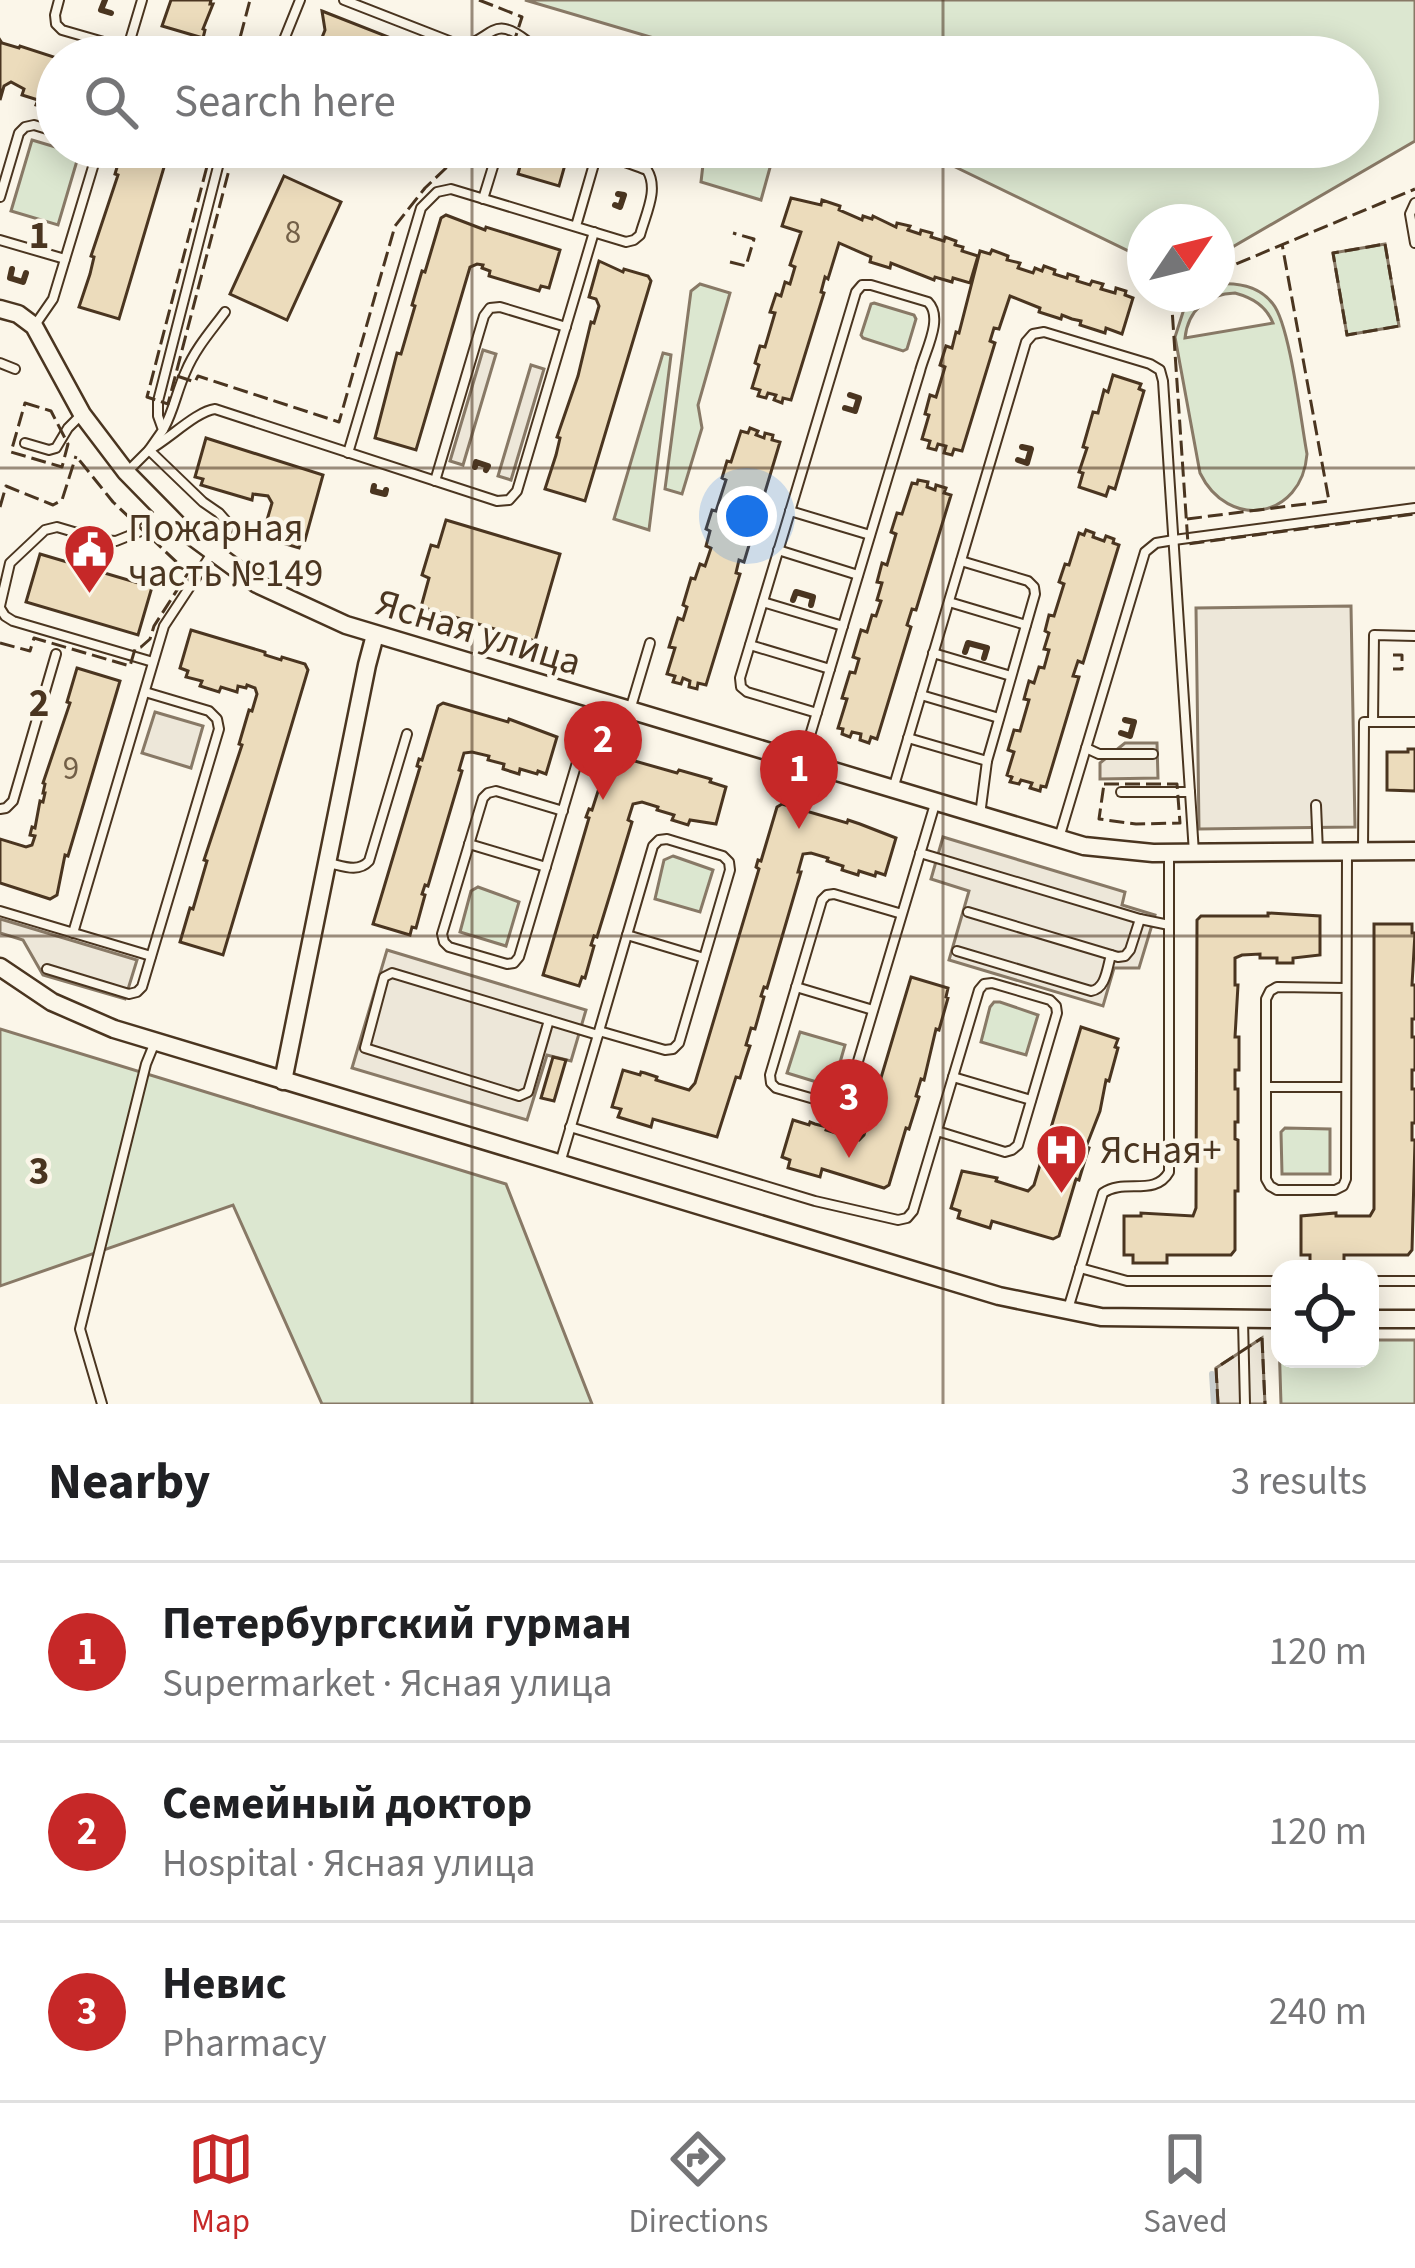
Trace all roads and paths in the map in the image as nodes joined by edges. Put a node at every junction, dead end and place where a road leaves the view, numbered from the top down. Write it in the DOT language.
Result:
graph roads {
  1 [pos="59,0"];
  2 [pos="142,0"];
  3 [pos="300,0"];
  4 [pos="344,0"];
  5 [pos="79,36"];
  6 [pos="131,36"];
  7 [pos="285,36"];
  8 [pos="436,36"];
  9 [pos="483,36"];
  10 [pos="522,36"];
  11 [pos="36,126"];
  12 [pos="93,168"];
  13 [pos="219,168"];
  14 [pos="493,168"];
  15 [pos="593,168"];
  16 [pos="640,168"];
  17 [pos="0,197"];
  18 [pos="483,199"];
  19 [pos="1415,202"];
  20 [pos="575,226"];
  21 [pos="594,232"];
  22 [pos="0,240"];
  23 [pos="1415,243"];
  24 [pos="65,259"];
  25 [pos="0,309"];
  26 [pos="225,312"];
  27 [pos="34,326"];
  28 [pos="566,327"];
  29 [pos="0,363"];
  30 [pos="15,369"];
  31 [pos="82,414"];
  32 [pos="164,430"];
  33 [pos="25,443"];
  34 [pos="149,450"];
  35 [pos="348,453"];
  36 [pos="126,472"];
  37 [pos="434,481"];
  38 [pos="1415,508"];
  39 [pos="162,510"];
  40 [pos="790,511"];
  41 [pos="870,535"];
  42 [pos="1174,540"];
  43 [pos="778,550"];
  44 [pos="213,553"];
  45 [pos="961,561"];
  46 [pos="858,575"];
  47 [pos="763,602"];
  48 [pos="949,602"];
  49 [pos="0,607"];
  50 [pos="1026,625"];
  51 [pos="843,626"];
  52 [pos="375,635"];
  53 [pos="1415,635"];
  54 [pos="650,643"];
  55 [pos="749,645"];
  56 [pos="933,653"];
  57 [pos="56,654"];
  58 [pos="153,662"];
  59 [pos="830,669"];
  60 [pos="1011,676"];
  61 [pos="145,692"];
  62 [pos="921,695"];
  63 [pos="596,700"];
  64 [pos="629,711"];
  65 [pos="817,713"];
  66 [pos="999,718"];
  67 [pos="1373,722"];
  68 [pos="1415,722"];
  69 [pos="407,734"];
  70 [pos="908,738"];
  71 [pos="1086,748"];
  72 [pos="1153,754"];
  73 [pos="987,761"];
  74 [pos="802,763"];
  75 [pos="892,790"];
  76 [pos="1120,792"];
  77 [pos="1190,792"];
  78 [pos="935,802"];
  79 [pos="1316,805"];
  80 [pos="0,809"];
  81 [pos="562,811"];
  82 [pos="980,816"];
  83 [pos="1058,840"];
  84 [pos="469,844"];
  85 [pos="1415,851"];
  86 [pos="1318,852"];
  87 [pos="1355,852"];
  88 [pos="920,853"];
  89 [pos="1169,853"];
  90 [pos="1195,853"];
  91 [pos="327,863"];
  92 [pos="546,867"];
  93 [pos="0,911"];
  94 [pos="968,911"];
  95 [pos="902,914"];
  96 [pos="1139,919"];
  97 [pos="1169,925"];
  98 [pos="73,933"];
  99 [pos="627,935"];
  100 [pos="957,951"];
  101 [pos="1111,955"];
  102 [pos="151,956"];
  103 [pos="704,958"];
  104 [pos="0,967"];
  105 [pos="47,969"];
  106 [pos="796,987"];
  107 [pos="1346,988"];
  108 [pos="873,1010"];
  109 [pos="549,1020"];
  110 [pos="598,1033"];
  111 [pos="155,1042"];
  112 [pos="953,1077"];
  113 [pos="283,1081"];
  114 [pos="1266,1087"];
  115 [pos="1346,1087"];
  116 [pos="1031,1100"];
  117 [pos="571,1127"];
  118 [pos="937,1131"];
  119 [pos="560,1165"];
  120 [pos="1080,1268"];
  121 [pos="1271,1281"];
  122 [pos="1379,1281"];
  123 [pos="1415,1281"];
  124 [pos="1066,1312"];
  125 [pos="1243,1319"];
  126 [pos="1271,1319"];
  127 [pos="1379,1319"];
  128 [pos="1415,1319"];
  129 [pos="102,1404"];
  130 [pos="1245,1404"];
  1 -- 5 [label="lane"];
  2 -- 6 [label="lane"];
  3 -- 7 [label="lane"];
  4 -- 8 [label="lane"];
  9 -- 10 [label="lane"];
  11 -- 17 [label="lane"];
  12 -- 24 [label="lane"];
  13 -- 32 [label="lane"];
  14 -- 18 [label="lane"];
  15 -- 20 [label="lane"];
  16 -- 21 [label="lane"];
  18 -- 20 [label="lane"];
  18 -- 35 [label="lane"];
  19 -- 23 [label="lane"];
  20 -- 21 [label="lane"];
  21 -- 28 [label="lane"];
  22 -- 24 [label="lane"];
  24 -- 27 [label="lane"];
  25 -- 27 [label="street"];
  26 -- 32 [label="lane"];
  27 -- 31 [label="street, Ясная улица"];
  28 -- 37 [label="lane"];
  28 -- 37 [label="lane"];
  29 -- 30 [label="lane"];
  31 -- 33 [label="lane"];
  31 -- 36 [label="street, Ясная улица"];
  32 -- 34 [label="lane"];
  34 -- 35 [label="lane"];
  34 -- 36 [label="lane"];
  34 -- 44 [label="lane"];
  35 -- 37 [label="lane"];
  36 -- 39 [label="street, Ясная улица"];
  38 -- 42 [label="lane"];
  39 -- 44 [label="street, Ясная улица"];
  39 -- 49 [label="lane"];
  40 -- 41 [label="lane"];
  40 -- 41 [label="lane"];
  40 -- 43 [label="lane"];
  41 -- 46 [label="lane"];
  42 -- 45 [label="lane"];
  42 -- 71 [label="lane"];
  42 -- 77 [label="lane"];
  43 -- 46 [label="lane"];
  43 -- 47 [label="lane"];
  44 -- 52 [label="street, Ясная улица"];
  44 -- 58 [label="lane"];
  45 -- 48 [label="lane"];
  45 -- 50 [label="lane"];
  46 -- 51 [label="lane"];
  47 -- 51 [label="lane"];
  47 -- 55 [label="lane"];
  48 -- 50 [label="lane"];
  48 -- 56 [label="lane"];
  49 -- 58 [label="lane"];
  50 -- 60 [label="lane"];
  51 -- 59 [label="lane"];
  52 -- 63 [label="street, Ясная улица"];
  52 -- 91 [label="street"];
  53 -- 67 [label="lane"];
  54 -- 64 [label="lane"];
  55 -- 59 [label="lane"];
  55 -- 65 [label="lane"];
  56 -- 60 [label="lane"];
  56 -- 62 [label="lane"];
  57 -- 80 [label="lane"];
  58 -- 61 [label="lane"];
  59 -- 65 [label="lane"];
  60 -- 66 [label="lane"];
  61 -- 98 [label="lane"];
  61 -- 102 [label="lane"];
  62 -- 66 [label="lane"];
  62 -- 70 [label="lane"];
  63 -- 64 [label="street, Ясная улица"];
  63 -- 81 [label="lane"];
  64 -- 74 [label="street, Ясная улица"];
  65 -- 74 [label="lane"];
  66 -- 73 [label="lane"];
  67 -- 68 [label="lane"];
  67 -- 87 [label="lane"];
  69 -- 91 [label="lane"];
  70 -- 73 [label="lane"];
  70 -- 75 [label="lane"];
  71 -- 72 [label="lane"];
  71 -- 83 [label="lane"];
  73 -- 82 [label="lane"];
  74 -- 75 [label="street, Ясная улица"];
  75 -- 78 [label="street, Ясная улица"];
  76 -- 77 [label="lane"];
  77 -- 90 [label="lane"];
  78 -- 82 [label="street, Ясная улица"];
  78 -- 88 [label="lane"];
  79 -- 86 [label="lane"];
  81 -- 84 [label="lane"];
  81 -- 92 [label="lane"];
  82 -- 83 [label="street, Ясная улица"];
  83 -- 89 [label="street, Ясная улица"];
  84 -- 92 [label="lane"];
  84 -- 92 [label="lane"];
  85 -- 87 [label="street, Ясная улица"];
  86 -- 87 [label="street, Ясная улица"];
  86 -- 90 [label="street, Ясная улица"];
  87 -- 107 [label="lane"];
  88 -- 95 [label="lane"];
  88 -- 96 [label="lane"];
  89 -- 90 [label="street, Ясная улица"];
  89 -- 97 [label="lane"];
  91 -- 113 [label="street"];
  93 -- 98 [label="lane"];
  94 -- 101 [label="lane"];
  95 -- 106 [label="lane"];
  95 -- 108 [label="lane"];
  96 -- 97 [label="lane"];
  96 -- 101 [label="lane"];
  97 -- 120 [label="lane"];
  98 -- 102 [label="lane"];
  99 -- 103 [label="lane"];
  99 -- 103 [label="lane"];
  99 -- 110 [label="lane"];
  100 -- 101 [label="lane"];
  102 -- 105 [label="lane"];
  103 -- 110 [label="lane"];
  104 -- 111 [label="street"];
  106 -- 108 [label="lane"];
  106 -- 108 [label="lane"];
  107 -- 114 [label="lane"];
  107 -- 115 [label="lane"];
  109 -- 109 [label="lane"];
  109 -- 110 [label="lane"];
  110 -- 117 [label="lane"];
  111 -- 113 [label="street"];
  111 -- 129 [label="lane"];
  112 -- 116 [label="lane"];
  112 -- 116 [label="lane"];
  112 -- 118 [label="lane"];
  113 -- 119 [label="street"];
  114 -- 115 [label="lane"];
  114 -- 115 [label="lane"];
  116 -- 118 [label="lane"];
  117 -- 118 [label="lane"];
  117 -- 119 [label="lane"];
  119 -- 124 [label="street"];
  120 -- 121 [label="lane"];
  120 -- 124 [label="lane"];
  122 -- 123 [label="lane"];
  124 -- 125 [label="street"];
  125 -- 126 [label="street"];
  125 -- 130 [label="lane"];
  127 -- 128 [label="street"];
}
